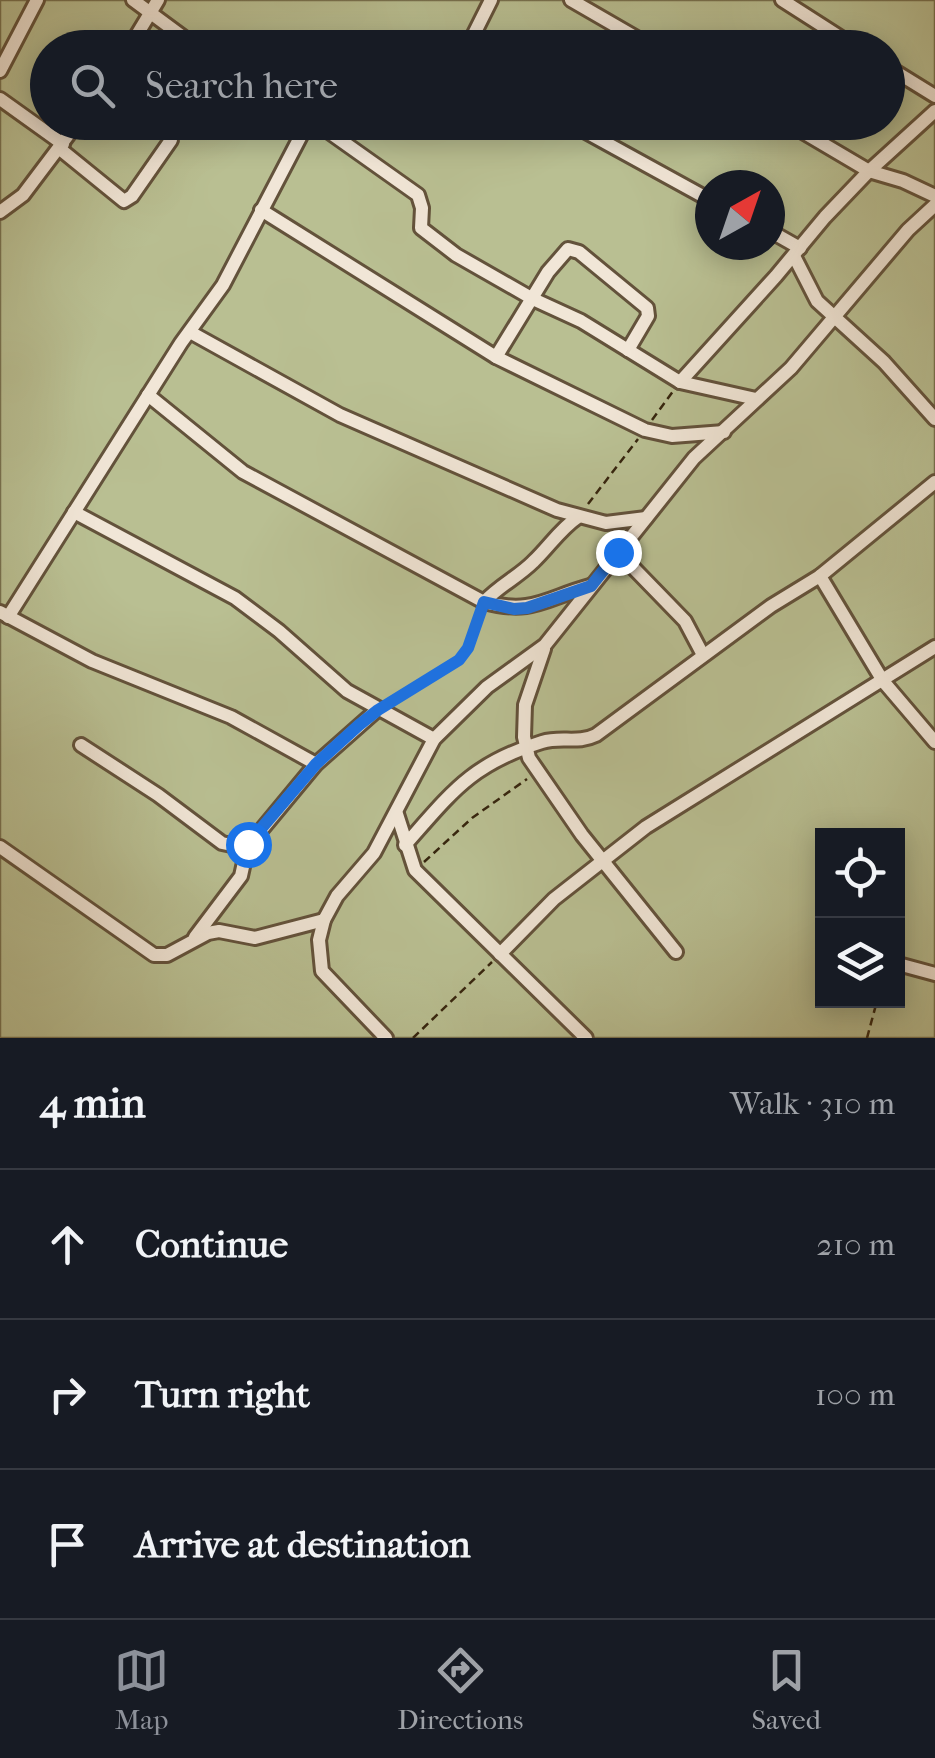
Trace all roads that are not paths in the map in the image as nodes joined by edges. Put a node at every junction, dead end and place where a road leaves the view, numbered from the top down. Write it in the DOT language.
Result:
graph roads {
  1 [pos="37,0"];
  2 [pos="133,0"];
  3 [pos="491,0"];
  4 [pos="571,0"];
  5 [pos="782,0"];
  6 [pos="154,5"];
  7 [pos="139,30"];
  8 [pos="180,30"];
  9 [pos="476,30"];
  10 [pos="623,30"];
  11 [pos="829,30"];
  12 [pos="0,71"];
  13 [pos="905,77"];
  14 [pos="935,96"];
  15 [pos="0,99"];
  16 [pos="935,111"];
  17 [pos="30,122"];
  18 [pos="905,138"];
  19 [pos="54,140"];
  20 [pos="66,140"];
  21 [pos="171,140"];
  22 [pos="301,140"];
  23 [pos="337,140"];
  24 [pos="601,140"];
  25 [pos="816,140"];
  26 [pos="903,140"];
  27 [pos="62,146"];
  28 [pos="869,171"];
  29 [pos="695,192"];
  30 [pos="935,196"];
  31 [pos="935,206"];
  32 [pos="2,209"];
  33 [pos="261,210"];
  34 [pos="785,243"];
  35 [pos="797,252"];
  36 [pos="533,299"];
  37 [pos="835,318"];
  38 [pos="190,332"];
  39 [pos="628,350"];
  40 [pos="496,357"];
  41 [pos="680,382"];
  42 [pos="148,395"];
  43 [pos="756,398"];
  44 [pos="935,419"];
  45 [pos="725,432"];
  46 [pos="935,482"];
  47 [pos="74,512"];
  48 [pos="578,517"];
  49 [pos="646,518"];
  50 [pos="618,552"];
  51 [pos="820,576"];
  52 [pos="591,586"];
  53 [pos="484,602"];
  54 [pos="4,614"];
  55 [pos="545,645"];
  56 [pos="935,648"];
  57 [pos="703,655"];
  58 [pos="883,681"];
  59 [pos="378,710"];
  60 [pos="434,739"];
  61 [pos="935,742"];
  62 [pos="81,744"];
  63 [pos="526,748"];
  64 [pos="316,764"];
  65 [pos="396,814"];
  66 [pos="248,844"];
  67 [pos="405,845"];
  68 [pos="0,846"];
  69 [pos="602,858"];
  70 [pos="324,920"];
  71 [pos="194,939"];
  72 [pos="676,952"];
  73 [pos="500,954"];
  74 [pos="905,966"];
  75 [pos="935,974"];
  76 [pos="386,1038"];
  77 [pos="586,1038"];
  1 -- 12 [label="street"];
  2 -- 6 [label="street"];
  3 -- 9 [label="street"];
  4 -- 10 [label="street"];
  5 -- 11 [label="street"];
  6 -- 7 [label="street"];
  6 -- 8 [label="street"];
  13 -- 14 [label="street"];
  15 -- 17 [label="street"];
  16 -- 18 [label="street"];
  19 -- 27 [label="street"];
  20 -- 27 [label="street"];
  21 -- 27 [label="street"];
  22 -- 33 [label="street"];
  23 -- 36 [label="street"];
  24 -- 29 [label="street"];
  25 -- 28 [label="street"];
  26 -- 28 [label="street"];
  27 -- 32 [label="street"];
  28 -- 30 [label="street"];
  28 -- 35 [label="street"];
  31 -- 37 [label="street"];
  33 -- 38 [label="street"];
  33 -- 40 [label="street"];
  34 -- 35 [label="street"];
  35 -- 37 [label="street"];
  35 -- 41 [label="street"];
  36 -- 39 [label="street"];
  36 -- 39 [label="street"];
  36 -- 40 [label="street"];
  37 -- 43 [label="street"];
  37 -- 44 [label="street"];
  38 -- 42 [label="street"];
  38 -- 48 [label="street"];
  39 -- 41 [label="street"];
  40 -- 45 [label="street"];
  41 -- 43 [label="street"];
  42 -- 47 [label="street"];
  42 -- 53 [label="street"];
  43 -- 45 [label="street"];
  45 -- 49 [label="street"];
  46 -- 51 [label="street"];
  47 -- 54 [label="street"];
  47 -- 59 [label="street"];
  48 -- 49 [label="street"];
  48 -- 53 [label="street"];
  49 -- 50 [label="street"];
  50 -- 52 [label="street"];
  50 -- 57 [label="street"];
  51 -- 57 [label="street"];
  51 -- 58 [label="street"];
  52 -- 53 [label="street"];
  52 -- 55 [label="street"];
  54 -- 64 [label="street"];
  55 -- 60 [label="street"];
  55 -- 63 [label="street"];
  56 -- 58 [label="street"];
  57 -- 63 [label="street"];
  58 -- 61 [label="street"];
  58 -- 69 [label="street"];
  59 -- 60 [label="street"];
  59 -- 64 [label="street"];
  60 -- 65 [label="street"];
  62 -- 66 [label="street"];
  63 -- 67 [label="street"];
  63 -- 69 [label="street"];
  64 -- 66 [label="street"];
  65 -- 67 [label="street"];
  65 -- 70 [label="street"];
  66 -- 71 [label="street"];
  67 -- 73 [label="street"];
  68 -- 71 [label="street"];
  69 -- 72 [label="street"];
  69 -- 73 [label="street"];
  70 -- 71 [label="street"];
  70 -- 76 [label="street"];
  73 -- 77 [label="street"];
  74 -- 75 [label="street"];
}
